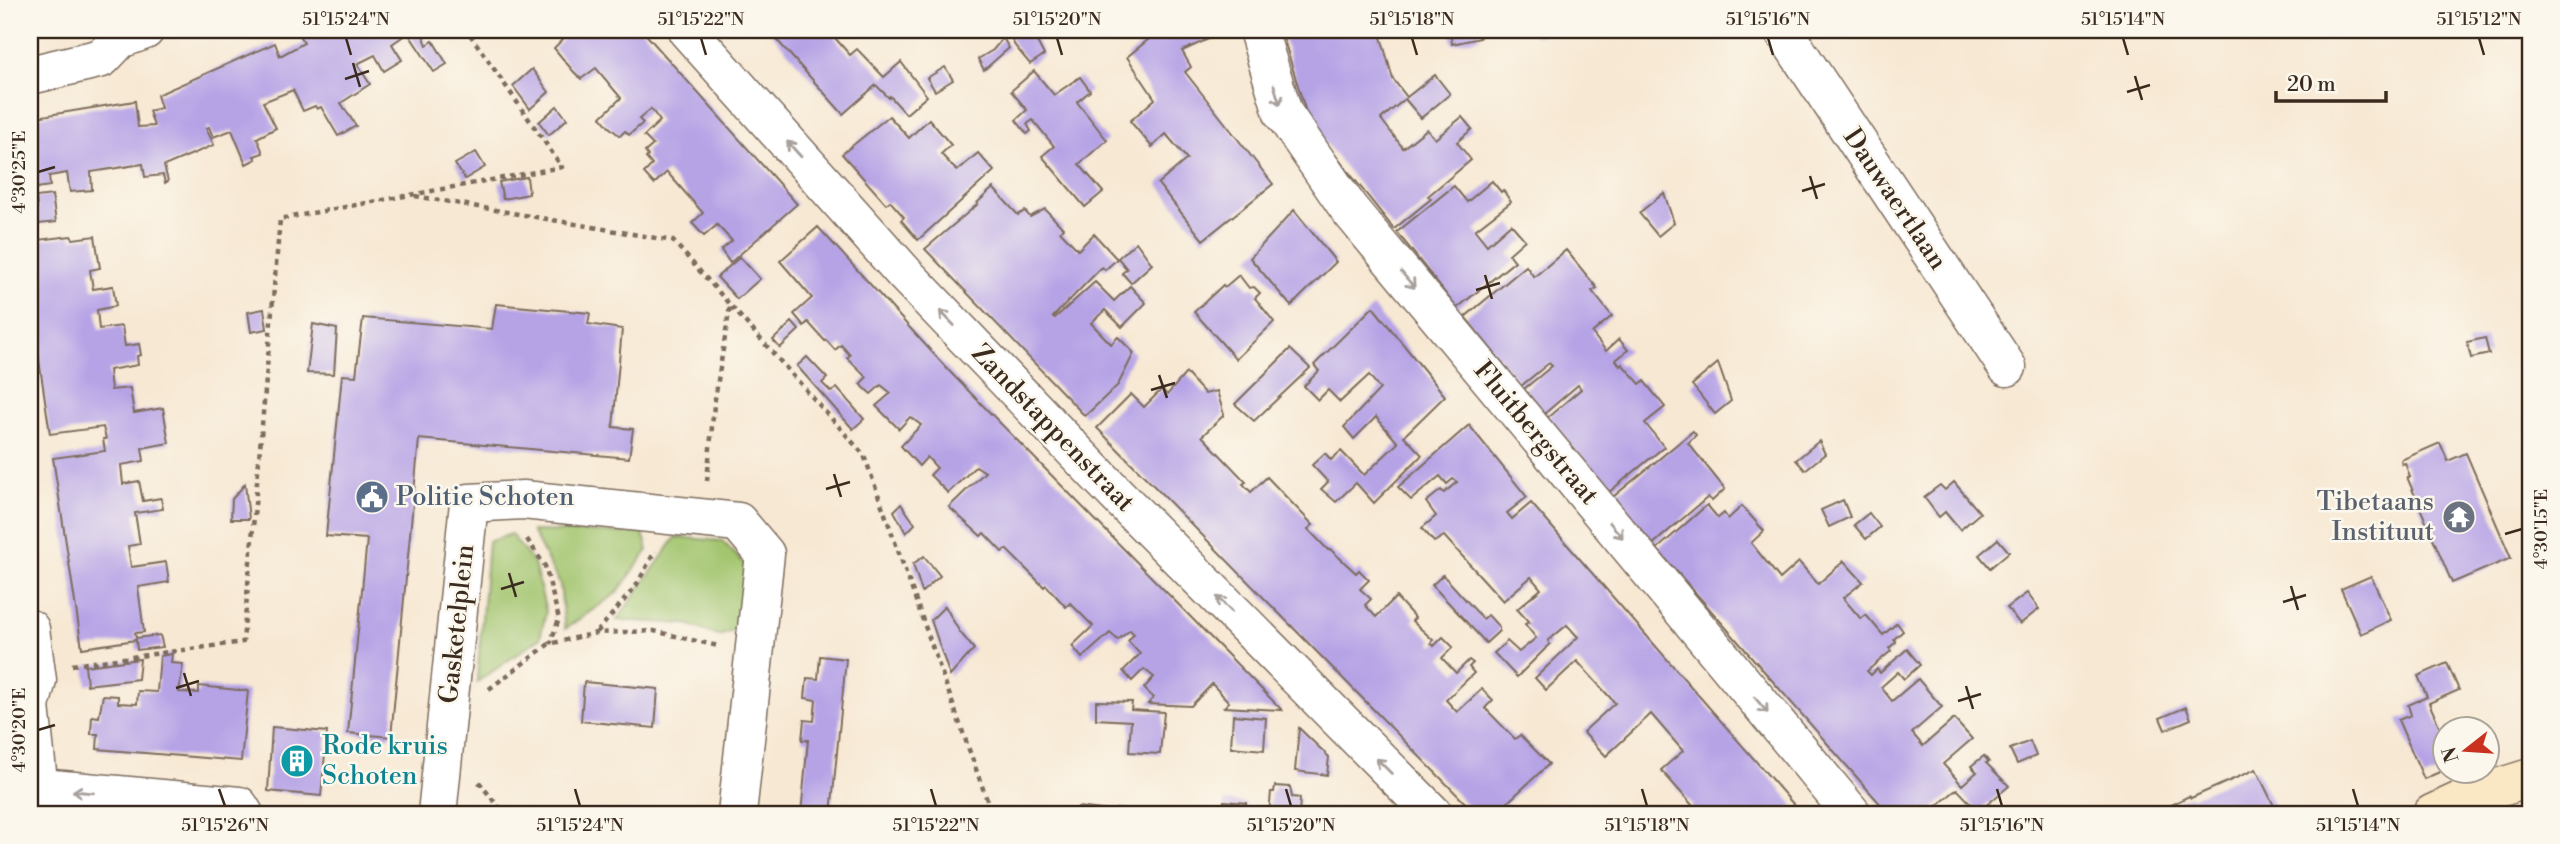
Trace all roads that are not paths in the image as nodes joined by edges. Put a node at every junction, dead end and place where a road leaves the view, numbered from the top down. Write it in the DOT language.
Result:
graph roads {
  1 [pos="145,30"];
  2 [pos="1258,30"];
  3 [pos="1783,30"];
  4 [pos="692,31"];
  5 [pos="30,75"];
  6 [pos="2007,367"];
  7 [pos="30,629"];
  8 [pos="2530,778"];
  9 [pos="36,796"];
  10 [pos="244,814"];
  11 [pos="437,814"];
  12 [pos="737,814"];
  13 [pos="1433,814"];
  14 [pos="1852,814"];
  15 [pos="2432,814"];
  1 -- 5 [label="street"];
  2 -- 14 [label="street, Fluitbergstraat, one-way"];
  3 -- 6 [label="street, Dauwaertlaan"];
  13 -- 4 [label="street, Zandstappenstraat, one-way"];
  7 -- 9 [label="street"];
  8 -- 15 [label="street"];
  10 -- 9 [label="street, one-way"];
  11 -- 12 [label="street, Gasketelplein"];
}
